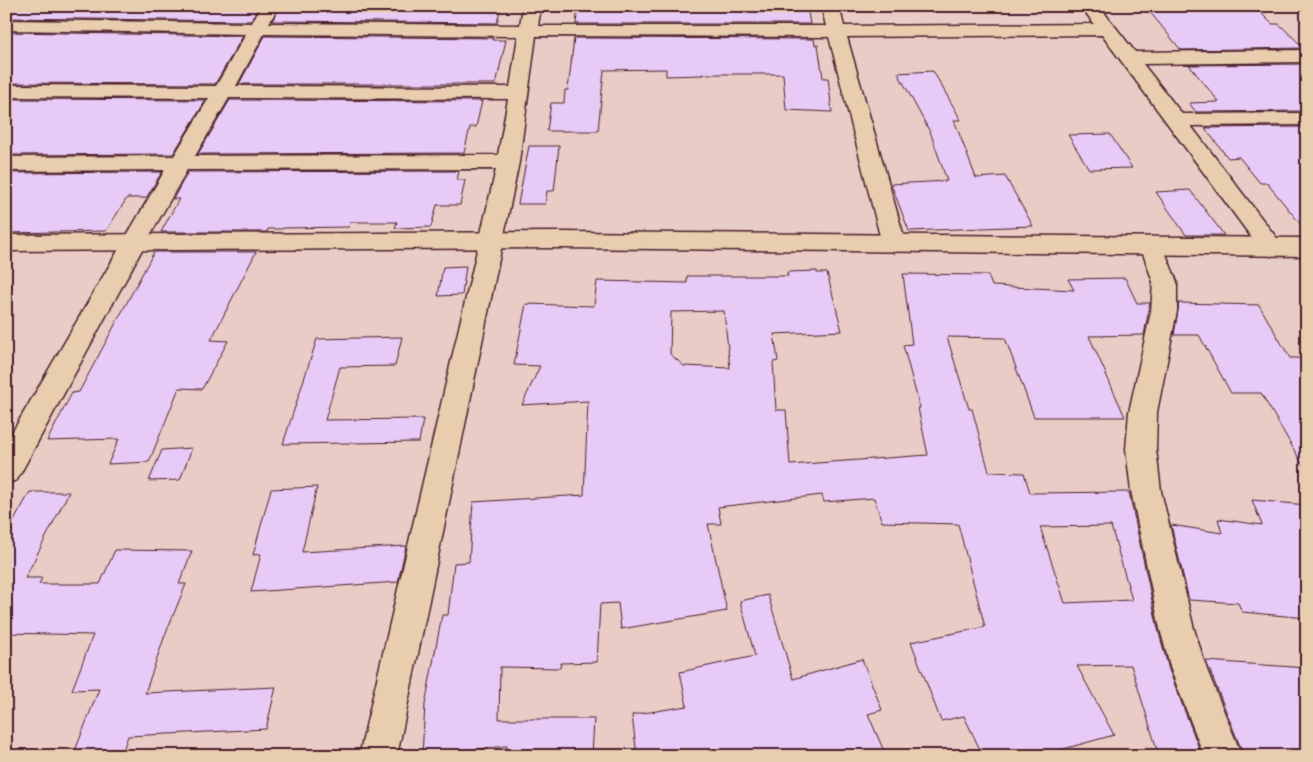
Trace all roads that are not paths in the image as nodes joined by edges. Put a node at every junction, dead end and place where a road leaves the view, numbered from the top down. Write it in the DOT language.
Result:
graph roads {
  1 [pos="270,6"];
  2 [pos="532,6"];
  3 [pos="830,6"];
  4 [pos="1090,6"];
  5 [pos="6,25"];
  6 [pos="257,28"];
  7 [pos="1108,29"];
  8 [pos="527,32"];
  9 [pos="838,32"];
  10 [pos="1307,56"];
  11 [pos="1130,58"];
  12 [pos="6,91"];
  13 [pos="222,93"];
  14 [pos="518,94"];
  15 [pos="1307,119"];
  16 [pos="1177,120"];
  17 [pos="508,162"];
  18 [pos="6,164"];
  19 [pos="179,165"];
  20 [pos="491,241"];
  21 [pos="6,243"];
  22 [pos="133,244"];
  23 [pos="894,244"];
  24 [pos="1152,245"];
  25 [pos="1271,247"];
  26 [pos="1307,247"];
  27 [pos="6,471"];
  28 [pos="378,756"];
  29 [pos="1223,756"];
  1 -- 6 [label="street"];
  2 -- 8 [label="street"];
  3 -- 9 [label="street"];
  4 -- 7 [label="street"];
  5 -- 6 [label="street"];
  6 -- 8 [label="street"];
  6 -- 13 [label="street"];
  7 -- 9 [label="street"];
  7 -- 11 [label="street"];
  8 -- 9 [label="street"];
  8 -- 14 [label="street"];
  9 -- 23 [label="street"];
  10 -- 11 [label="street"];
  11 -- 16 [label="street"];
  12 -- 13 [label="street"];
  13 -- 14 [label="street"];
  13 -- 19 [label="street"];
  14 -- 17 [label="street"];
  15 -- 16 [label="street"];
  16 -- 25 [label="street"];
  17 -- 19 [label="street"];
  17 -- 20 [label="street"];
  18 -- 19 [label="street"];
  19 -- 22 [label="street"];
  20 -- 22 [label="street"];
  20 -- 23 [label="street"];
  20 -- 28 [label="street"];
  21 -- 22 [label="street"];
  22 -- 27 [label="street"];
  23 -- 24 [label="street"];
  24 -- 25 [label="street"];
  24 -- 29 [label="street"];
  25 -- 26 [label="street"];
}
